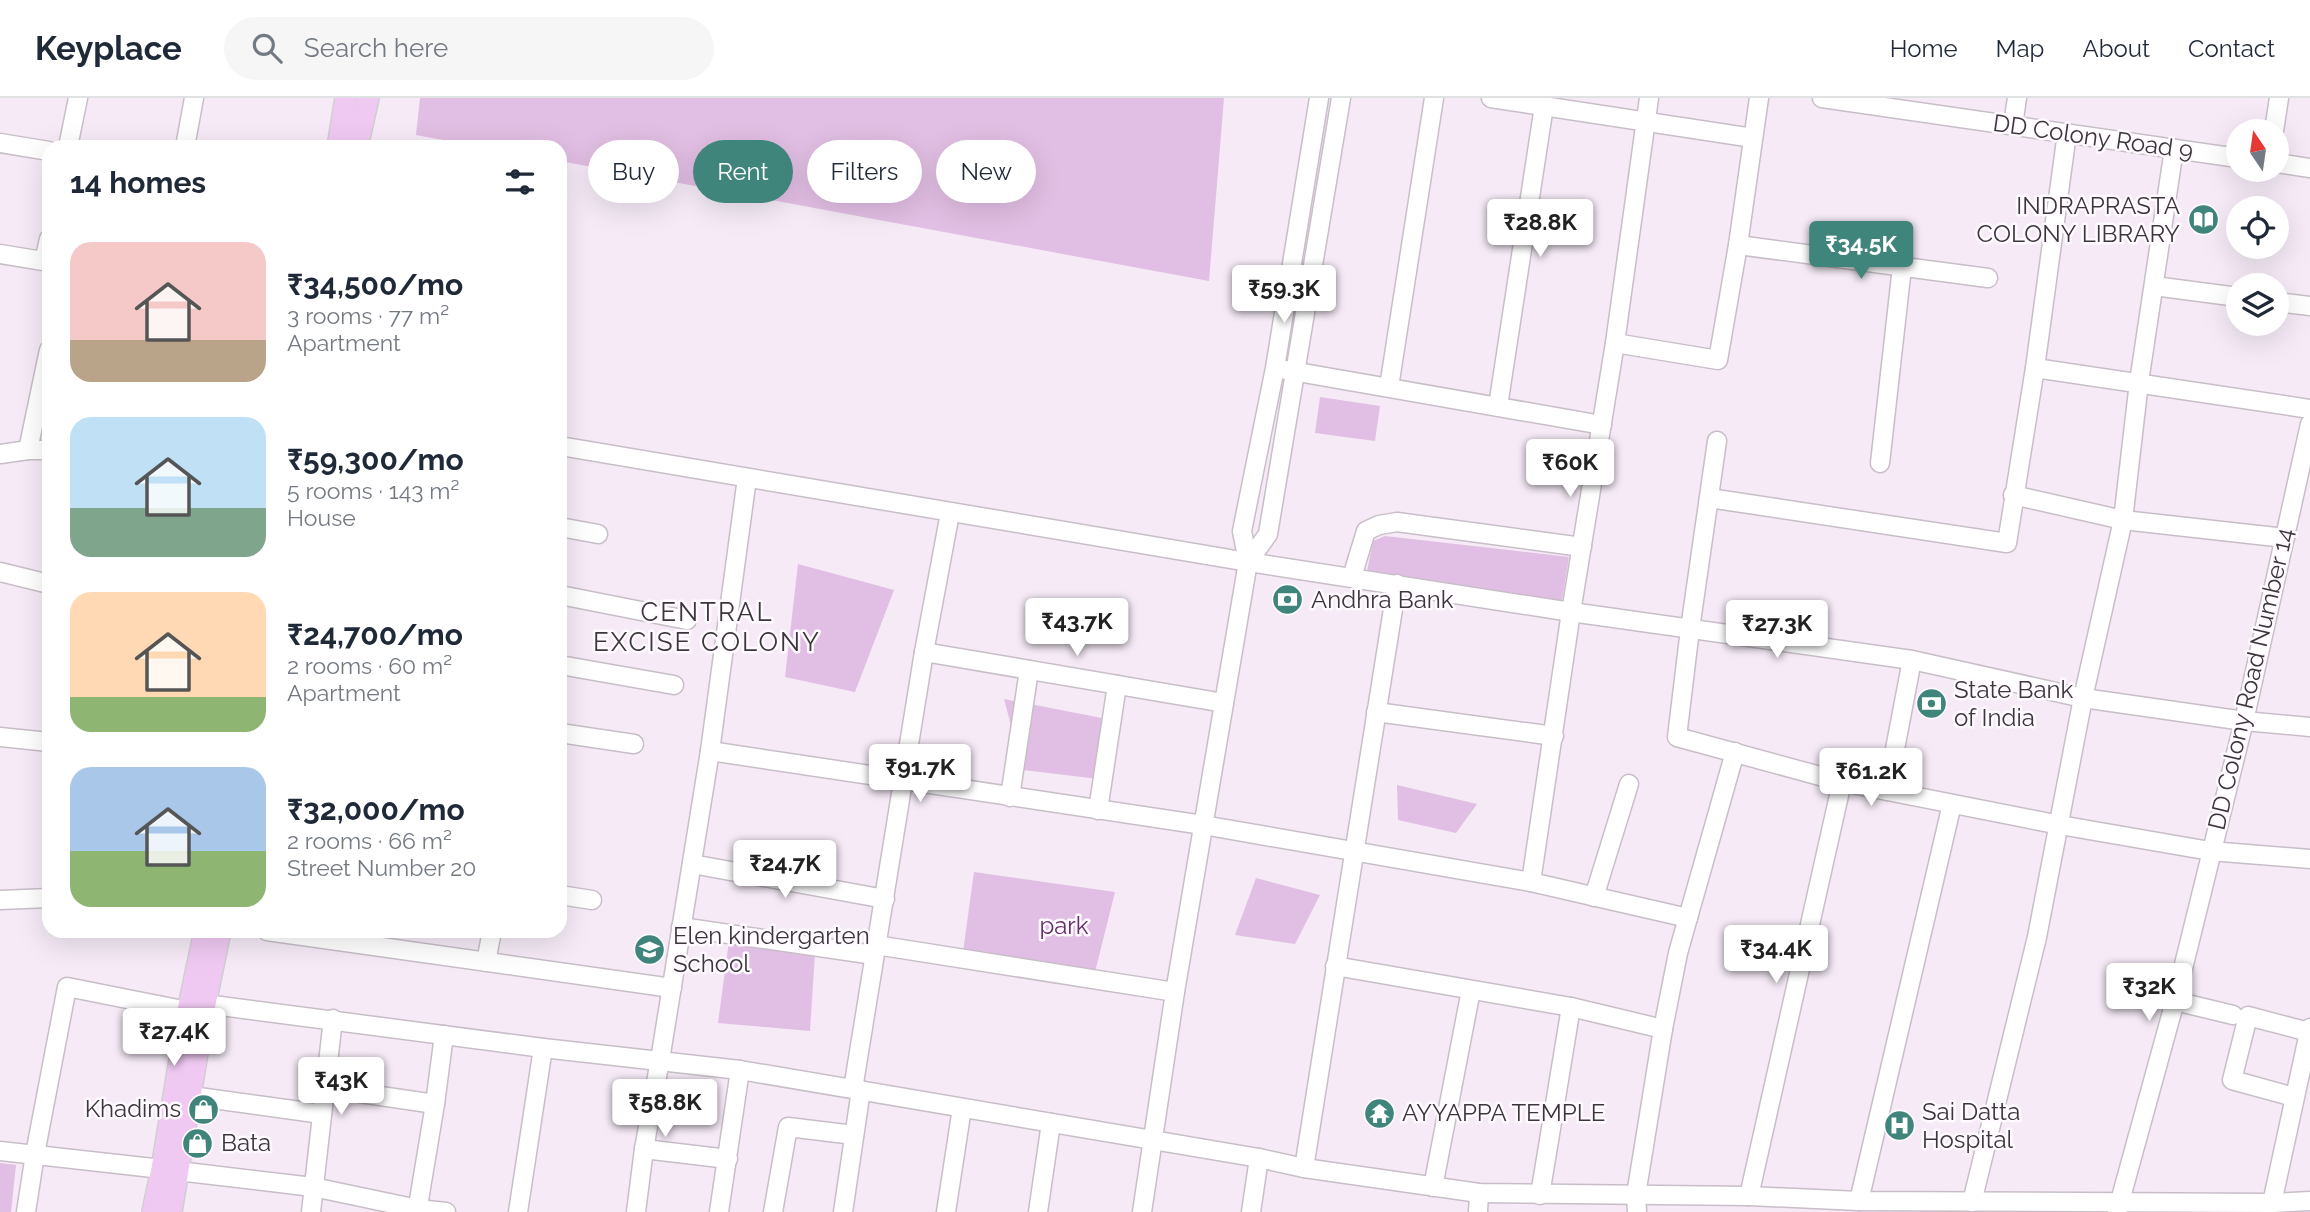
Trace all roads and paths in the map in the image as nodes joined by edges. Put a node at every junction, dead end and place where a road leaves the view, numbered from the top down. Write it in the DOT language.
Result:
graph roads {
  1 [pos="78,98"];
  2 [pos="194,98"];
  3 [pos="346,98"];
  4 [pos="368,98"];
  5 [pos="1320,98"];
  6 [pos="1340,98"];
  7 [pos="1434,98"];
  8 [pos="1491,98"];
  9 [pos="1649,98"];
  10 [pos="1759,98"];
  11 [pos="1822,98"];
  12 [pos="2017,98"];
  13 [pos="2279,98"];
  14 [pos="1876,102"];
  15 [pos="1544,106"];
  16 [pos="2276,119"];
  17 [pos="1646,122"];
  18 [pos="2013,125"];
  19 [pos="2067,133"];
  20 [pos="1753,138"];
  21 [pos="69,140"];
  22 [pos="186,140"];
  23 [pos="339,140"];
  24 [pos="359,140"];
  25 [pos="0,144"];
  26 [pos="42,149"];
  27 [pos="2174,149"];
  28 [pos="2226,156"];
  29 [pos="2289,165"];
  30 [pos="2310,168"];
  31 [pos="1738,245"];
  32 [pos="0,254"];
  33 [pos="42,260"];
  34 [pos="1902,267"];
  35 [pos="1988,278"];
  36 [pos="2154,286"];
  37 [pos="2226,295"];
  38 [pos="2289,303"];
  39 [pos="2310,306"];
  40 [pos="1615,343"];
  41 [pos="1275,368"];
  42 [pos="2035,368"];
  43 [pos="1296,371"];
  44 [pos="2139,382"];
  45 [pos="42,383"];
  46 [pos="1389,387"];
  47 [pos="1498,406"];
  48 [pos="2310,409"];
  49 [pos="2310,424"];
  50 [pos="1602,425"];
  51 [pos="1717,441"];
  52 [pos="567,447"];
  53 [pos="28,450"];
  54 [pos="42,450"];
  55 [pos="0,454"];
  56 [pos="1880,463"];
  57 [pos="747,478"];
  58 [pos="2013,495"];
  59 [pos="1709,498"];
  60 [pos="950,513"];
  61 [pos="2123,520"];
  62 [pos="567,528"];
  63 [pos="598,534"];
  64 [pos="2285,538"];
  65 [pos="1581,547"];
  66 [pos="1248,562"];
  67 [pos="0,572"];
  68 [pos="1352,577"];
  69 [pos="42,582"];
  70 [pos="1397,584"];
  71 [pos="567,595"];
  72 [pos="1571,612"];
  73 [pos="687,620"];
  74 [pos="1690,629"];
  75 [pos="924,652"];
  76 [pos="1912,660"];
  77 [pos="567,666"];
  78 [pos="1029,670"];
  79 [pos="674,685"];
  80 [pos="1117,685"];
  81 [pos="2083,698"];
  82 [pos="1224,703"];
  83 [pos="1376,712"];
  84 [pos="2244,721"];
  85 [pos="2310,727"];
  86 [pos="567,734"];
  87 [pos="1554,736"];
  88 [pos="0,737"];
  89 [pos="42,741"];
  90 [pos="634,744"];
  91 [pos="710,751"];
  92 [pos="1735,752"];
  93 [pos="905,781"];
  94 [pos="1842,782"];
  95 [pos="1629,784"];
  96 [pos="1887,791"];
  97 [pos="1010,797"];
  98 [pos="1952,804"];
  99 [pos="1098,810"];
  100 [pos="1203,825"];
  101 [pos="2060,825"];
  102 [pos="2210,851"];
  103 [pos="1353,852"];
  104 [pos="2310,859"];
  105 [pos="692,864"];
  106 [pos="1531,882"];
  107 [pos="567,896"];
  108 [pos="1594,897"];
  109 [pos="42,898"];
  110 [pos="885,899"];
  111 [pos="0,900"];
  112 [pos="592,900"];
  113 [pos="1688,918"];
  114 [pos="681,927"];
  115 [pos="358,938"];
  116 [pos="490,938"];
  117 [pos="211,939"];
  118 [pos="875,950"];
  119 [pos="485,962"];
  120 [pos="1335,966"];
  121 [pos="672,988"];
  122 [pos="1471,990"];
  123 [pos="1175,992"];
  124 [pos="2175,1001"];
  125 [pos="1571,1007"];
  126 [pos="197,1008"];
  127 [pos="2233,1015"];
  128 [pos="333,1019"];
  129 [pos="1663,1029"];
  130 [pos="2310,1030"];
  131 [pos="444,1035"];
  132 [pos="543,1048"];
  133 [pos="660,1060"];
  134 [pos="740,1070"];
  135 [pos="326,1088"];
  136 [pos="2300,1088"];
  137 [pos="857,1089"];
  138 [pos="191,1096"];
  139 [pos="435,1104"];
  140 [pos="962,1108"];
  141 [pos="322,1114"];
  142 [pos="1051,1123"];
  143 [pos="853,1135"];
  144 [pos="1153,1141"];
  145 [pos="644,1149"];
  146 [pos="0,1151"];
  147 [pos="35,1154"];
  148 [pos="1259,1158"];
  149 [pos="728,1159"];
  150 [pos="1304,1168"];
  151 [pos="170,1170"];
  152 [pos="313,1186"];
  153 [pos="1433,1187"];
  154 [pos="1479,1193"];
  155 [pos="1540,1195"];
  156 [pos="1739,1201"];
  157 [pos="1859,1201"];
  158 [pos="2310,1201"];
  159 [pos="1972,1202"];
  160 [pos="1636,1203"];
  161 [pos="2272,1203"];
  162 [pos="1562,1204"];
  163 [pos="2118,1208"];
  164 [pos="417,1210"];
  165 [pos="26,1212"];
  166 [pos="153,1212"];
  167 [pos="172,1212"];
  168 [pos="311,1212"];
  169 [pos="446,1212"];
  170 [pos="518,1212"];
  171 [pos="636,1212"];
  172 [pos="719,1212"];
  173 [pos="773,1212"];
  174 [pos="844,1212"];
  175 [pos="946,1212"];
  176 [pos="1038,1212"];
  177 [pos="1142,1212"];
  178 [pos="1251,1212"];
  179 [pos="1478,1212"];
  1 -- 21 [label="street"];
  2 -- 22 [label="street"];
  3 -- 23 [label="main road"];
  4 -- 24 [label="main road"];
  5 -- 41 [label="street"];
  6 -- 43 [label="street"];
  7 -- 46 [label="street"];
  8 -- 15 [label="street"];
  9 -- 17 [label="street"];
  10 -- 20 [label="street"];
  11 -- 14 [label="street, DD Colony Road 9"];
  12 -- 18 [label="street"];
  13 -- 16 [label="street"];
  14 -- 18 [label="street, DD Colony Road 9"];
  15 -- 17 [label="street"];
  15 -- 47 [label="street"];
  17 -- 20 [label="street"];
  17 -- 40 [label="street"];
  18 -- 19 [label="street, DD Colony Road 9"];
  19 -- 27 [label="street, DD Colony Road 9"];
  19 -- 42 [label="street"];
  20 -- 31 [label="street"];
  25 -- 26 [label="street"];
  27 -- 28 [label="street, DD Colony Road 9"];
  27 -- 36 [label="street"];
  29 -- 30 [label="street"];
  31 -- 34 [label="street"];
  31 -- 40 [label="street"];
  32 -- 33 [label="street"];
  34 -- 35 [label="street"];
  34 -- 56 [label="street"];
  36 -- 37 [label="street"];
  36 -- 44 [label="street"];
  38 -- 39 [label="street"];
  40 -- 50 [label="street"];
  41 -- 43 [label="street"];
  41 -- 66 [label="street"];
  42 -- 44 [label="street"];
  42 -- 58 [label="street"];
  43 -- 46 [label="street"];
  43 -- 66 [label="street"];
  44 -- 48 [label="street"];
  44 -- 61 [label="street"];
  45 -- 53 [label="street"];
  46 -- 47 [label="street"];
  47 -- 50 [label="street"];
  49 -- 64 [label="street, DD Colony Road Number 14"];
  50 -- 65 [label="street"];
  51 -- 59 [label="street"];
  52 -- 57 [label="street"];
  53 -- 54 [label="street"];
  53 -- 55 [label="street"];
  57 -- 60 [label="street"];
  57 -- 91 [label="street"];
  58 -- 59 [label="street"];
  58 -- 61 [label="street"];
  59 -- 74 [label="street"];
  60 -- 66 [label="street"];
  60 -- 75 [label="street"];
  61 -- 64 [label="street"];
  61 -- 81 [label="street"];
  62 -- 63 [label="street"];
  64 -- 84 [label="street, DD Colony Road Number 14"];
  65 -- 68 [label="street"];
  65 -- 72 [label="street"];
  66 -- 68 [label="street"];
  66 -- 82 [label="street"];
  67 -- 69 [label="street"];
  68 -- 70 [label="street"];
  70 -- 72 [label="street"];
  70 -- 83 [label="street"];
  71 -- 73 [label="street"];
  72 -- 74 [label="street"];
  72 -- 87 [label="street"];
  74 -- 76 [label="street"];
  74 -- 92 [label="street"];
  75 -- 78 [label="street"];
  75 -- 93 [label="street"];
  76 -- 81 [label="street"];
  76 -- 96 [label="street"];
  77 -- 79 [label="street"];
  78 -- 80 [label="street"];
  78 -- 97 [label="street"];
  80 -- 82 [label="street"];
  80 -- 99 [label="street"];
  81 -- 84 [label="street"];
  81 -- 101 [label="street"];
  82 -- 100 [label="street"];
  83 -- 87 [label="street"];
  83 -- 103 [label="street"];
  84 -- 85 [label="street"];
  84 -- 102 [label="street, DD Colony Road Number 14"];
  86 -- 90 [label="street"];
  87 -- 106 [label="street"];
  88 -- 89 [label="street"];
  91 -- 93 [label="street"];
  91 -- 105 [label="street"];
  92 -- 94 [label="street"];
  92 -- 113 [label="street"];
  93 -- 97 [label="street"];
  93 -- 110 [label="street"];
  94 -- 96 [label="street"];
  94 -- 156 [label="street"];
  95 -- 108 [label="street"];
  96 -- 98 [label="street"];
  97 -- 99 [label="street"];
  98 -- 101 [label="street"];
  98 -- 157 [label="street"];
  99 -- 100 [label="street"];
  100 -- 103 [label="street"];
  100 -- 123 [label="street"];
  101 -- 102 [label="street"];
  101 -- 159 [label="street"];
  102 -- 104 [label="street"];
  102 -- 124 [label="street, DD Colony Road Number 14"];
  103 -- 106 [label="street"];
  103 -- 120 [label="street"];
  105 -- 110 [label="street"];
  105 -- 114 [label="street"];
  106 -- 108 [label="street"];
  107 -- 112 [label="street"];
  108 -- 113 [label="street"];
  109 -- 111 [label="street"];
  110 -- 118 [label="street"];
  113 -- 129 [label="street"];
  114 -- 118 [label="street"];
  114 -- 121 [label="street"];
  115 -- 119 [label="street"];
  116 -- 119 [label="street"];
  117 -- 126 [label="main road"];
  118 -- 123 [label="street"];
  118 -- 137 [label="street"];
  119 -- 121 [label="street"];
  120 -- 122 [label="street"];
  120 -- 150 [label="street"];
  121 -- 133 [label="street"];
  122 -- 125 [label="street"];
  122 -- 153 [label="street"];
  123 -- 144 [label="street"];
  124 -- 127 [label="street"];
  124 -- 163 [label="street, DD Colony Road Number 14"];
  125 -- 129 [label="street"];
  125 -- 155 [label="street"];
  126 -- 128 [label="street"];
  126 -- 138 [label="main road"];
  126 -- 147 [label="street"];
  126 -- 151 [label="main road"];
  128 -- 131 [label="street"];
  128 -- 135 [label="street"];
  129 -- 160 [label="street"];
  130 -- 136 [label="street"];
  130 -- 136 [label="street"];
  131 -- 132 [label="street"];
  131 -- 139 [label="street"];
  132 -- 133 [label="street"];
  132 -- 170 [label="street"];
  133 -- 134 [label="street"];
  133 -- 145 [label="street"];
  134 -- 137 [label="street"];
  134 -- 149 [label="street"];
  135 -- 139 [label="street"];
  135 -- 141 [label="street"];
  136 -- 161 [label="street"];
  137 -- 140 [label="street"];
  137 -- 143 [label="street"];
  138 -- 141 [label="street"];
  138 -- 151 [label="main road"];
  139 -- 164 [label="street"];
  140 -- 142 [label="street"];
  140 -- 175 [label="street"];
  141 -- 152 [label="street"];
  142 -- 144 [label="street"];
  142 -- 176 [label="street"];
  143 -- 173 [label="street"];
  143 -- 174 [label="street"];
  144 -- 148 [label="street"];
  144 -- 177 [label="street"];
  145 -- 149 [label="street"];
  145 -- 171 [label="street"];
  146 -- 147 [label="street"];
  147 -- 151 [label="street"];
  147 -- 165 [label="street"];
  148 -- 150 [label="street"];
  148 -- 178 [label="street"];
  149 -- 172 [label="street"];
  150 -- 153 [label="street"];
  151 -- 152 [label="street"];
  151 -- 166 [label="main road"];
  151 -- 167 [label="main road"];
  152 -- 164 [label="street"];
  152 -- 168 [label="street"];
  153 -- 154 [label="street"];
  154 -- 155 [label="street"];
  154 -- 179 [label="street"];
  155 -- 162 [label="street"];
  156 -- 157 [label="street"];
  156 -- 160 [label="street"];
  157 -- 159 [label="street"];
  158 -- 161 [label="street"];
  159 -- 163 [label="street"];
  160 -- 162 [label="street"];
  161 -- 163 [label="street"];
  164 -- 169 [label="street"];
}
